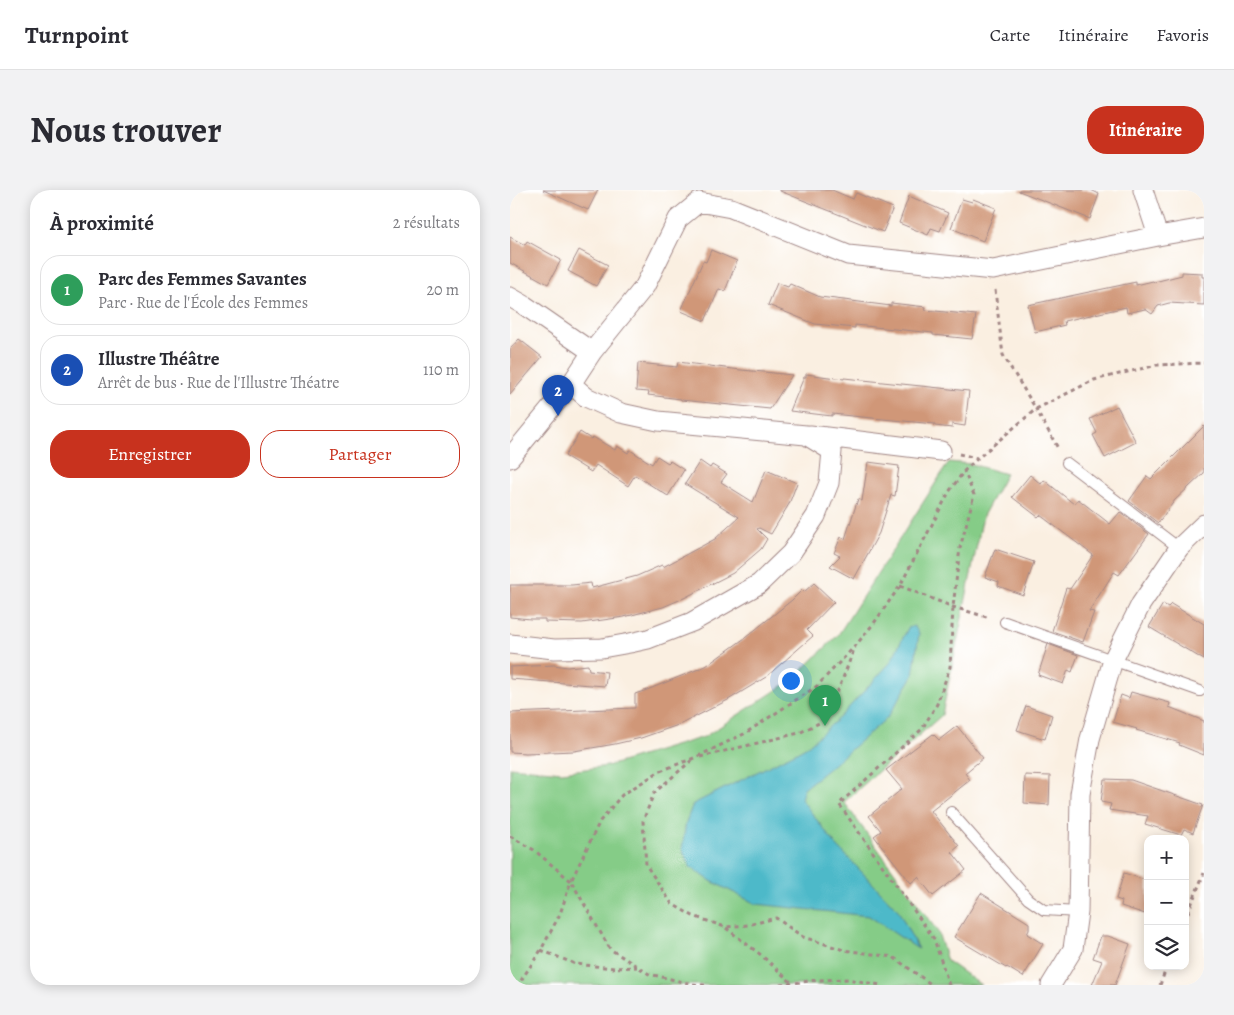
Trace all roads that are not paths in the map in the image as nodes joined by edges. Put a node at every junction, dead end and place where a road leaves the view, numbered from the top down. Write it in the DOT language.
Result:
graph roads {
  1 [pos="1143,190"];
  2 [pos="699,196"];
  3 [pos="1204,228"];
  4 [pos="1158,236"];
  5 [pos="510,297"];
  6 [pos="592,352"];
  7 [pos="571,384"];
  8 [pos="806,435"];
  9 [pos="941,450"];
  10 [pos="510,458"];
  11 [pos="1067,463"];
  12 [pos="1204,524"];
  13 [pos="1179,548"];
  14 [pos="1005,622"];
  15 [pos="510,644"];
  16 [pos="1113,660"];
  17 [pos="1200,691"];
  18 [pos="951,812"];
  19 [pos="1078,912"];
  20 [pos="1051,985"];
  1 -- 4 [label="street"];
  2 -- 4 [label="street"];
  2 -- 6 [label="street"];
  3 -- 4 [label="street"];
  5 -- 6 [label="street"];
  6 -- 7 [label="street"];
  7 -- 8 [label="street"];
  7 -- 10 [label="street"];
  8 -- 9 [label="street"];
  8 -- 15 [label="street"];
  11 -- 13 [label="lane"];
  12 -- 13 [label="street"];
  13 -- 16 [label="street"];
  14 -- 16 [label="lane"];
  16 -- 17 [label="lane"];
  16 -- 19 [label="street"];
  18 -- 19 [label="lane"];
  19 -- 20 [label="street"];
}
